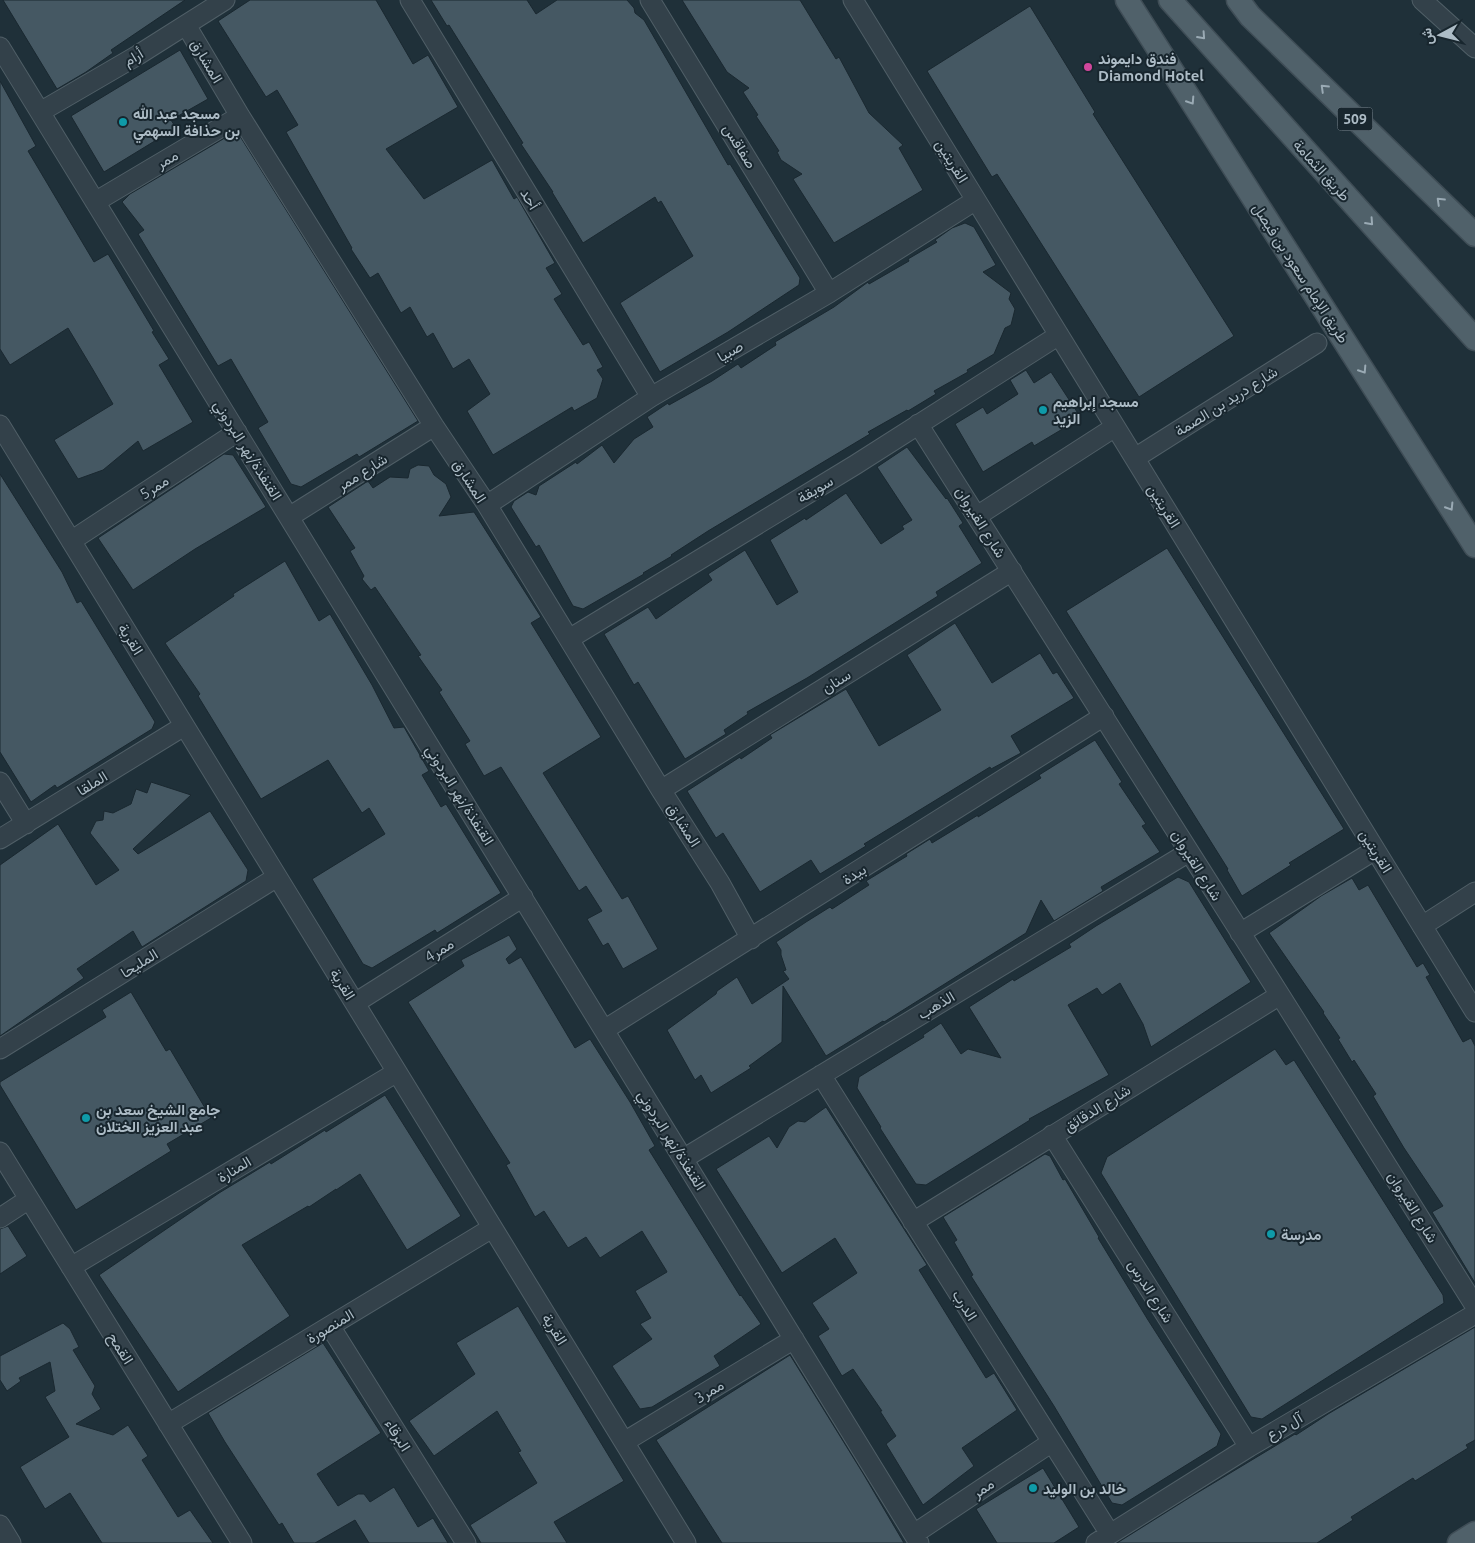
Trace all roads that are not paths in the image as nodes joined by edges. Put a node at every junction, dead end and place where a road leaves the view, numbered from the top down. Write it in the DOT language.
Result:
graph roads {
  1 [pos="225,0"];
  2 [pos="410,0"];
  3 [pos="650,0"];
  4 [pos="853,0"];
  5 [pos="1128,0"];
  6 [pos="1170,0"];
  7 [pos="1238,0"];
  8 [pos="1422,0"];
  9 [pos="186,25"];
  10 [pos="0,47"];
  11 [pos="1475,48"];
  12 [pos="40,112"];
  13 [pos="240,116"];
  14 [pos="976,200"];
  15 [pos="95,202"];
  16 [pos="1475,236"];
  17 [pos="829,292"];
  18 [pos="1059,336"];
  19 [pos="1475,339"];
  20 [pos="1317,343"];
  21 [pos="651,398"];
  22 [pos="918,424"];
  23 [pos="0,425"];
  24 [pos="434,426"];
  25 [pos="1115,426"];
  26 [pos="237,432"];
  27 [pos="1134,458"];
  28 [pos="486,505"];
  29 [pos="977,516"];
  30 [pos="289,517"];
  31 [pos="71,541"];
  32 [pos="1475,546"];
  33 [pos="1012,571"];
  34 [pos="569,640"];
  35 [pos="1104,716"];
  36 [pos="184,726"];
  37 [pos="0,782"];
  38 [pos="661,790"];
  39 [pos="26,824"];
  40 [pos="0,840"];
  41 [pos="1375,850"];
  42 [pos="1189,852"];
  43 [pos="277,877"];
  44 [pos="1475,892"];
  45 [pos="523,897"];
  46 [pos="1422,926"];
  47 [pos="1240,933"];
  48 [pos="751,939"];
  49 [pos="1280,995"];
  50 [pos="355,1004"];
  51 [pos="1475,1012"];
  52 [pos="604,1030"];
  53 [pos="0,1049"];
  54 [pos="397,1072"];
  55 [pos="821,1075"];
  56 [pos="1052,1135"];
  57 [pos="0,1152"];
  58 [pos="683,1159"];
  59 [pos="29,1199"];
  60 [pos="0,1218"];
  61 [pos="913,1222"];
  62 [pos="492,1228"];
  63 [pos="71,1267"];
  64 [pos="1475,1306"];
  65 [pos="1475,1314"];
  66 [pos="330,1326"];
  67 [pos="794,1339"];
  68 [pos="168,1424"];
  69 [pos="624,1442"];
  70 [pos="1052,1442"];
  71 [pos="1249,1447"];
  72 [pos="0,1525"];
  73 [pos="1475,1533"];
  74 [pos="916,1538"];
  75 [pos="1103,1539"];
  76 [pos="12,1543"];
  77 [pos="242,1543"];
  78 [pos="466,1543"];
  79 [pos="686,1543"];
  80 [pos="1459,1543"];
  1 -- 9 [label="street, أرام"];
  2 -- 21 [label="street, أحد"];
  3 -- 17 [label="street, صفاقس"];
  4 -- 14 [label="street, القريتين"];
  5 -- 32 [label="main road, طريق الإمام سعود بن فيصل, one-way"];
  6 -- 19 [label="main road, طريق الثمامة, one-way"];
  16 -- 7 [label="main road, 509, one-way"];
  8 -- 11 [label="street"];
  9 -- 12 [label="street, أرام"];
  9 -- 13 [label="street, المشارق"];
  10 -- 12 [label="street, القنفذة/نهر البردوني"];
  12 -- 15 [label="street, القنفذة/نهر البردوني"];
  13 -- 15 [label="street, ممر"];
  13 -- 24 [label="street, المشارق"];
  14 -- 17 [label="street, صبيا"];
  14 -- 18 [label="street, القريتين"];
  15 -- 26 [label="street, القنفذة/نهر البردوني"];
  17 -- 21 [label="street, صبيا"];
  18 -- 22 [label="street, سويقة"];
  18 -- 25 [label="street, القريتين"];
  20 -- 27 [label="street, شارع دريد بن الصمة"];
  21 -- 28 [label="street, صبيا"];
  22 -- 29 [label="street, شارع القيروان"];
  22 -- 34 [label="street, سويقة"];
  23 -- 31 [label="street, القرية"];
  24 -- 28 [label="street, المشارق"];
  24 -- 30 [label="street, شارع ممر"];
  25 -- 27 [label="street, القريتين"];
  25 -- 29 [label="street"];
  26 -- 30 [label="street, القنفذة/نهر البردوني"];
  26 -- 31 [label="street, ممر5"];
  27 -- 41 [label="street, القريتين"];
  28 -- 34 [label="street, المشارق"];
  29 -- 33 [label="street, شارع القيروان"];
  30 -- 45 [label="street, القنفذة/نهر البردوني"];
  31 -- 36 [label="street, القرية"];
  33 -- 35 [label="street, شارع القيروان"];
  33 -- 38 [label="street, سنان"];
  34 -- 38 [label="street, المشارق"];
  35 -- 42 [label="street, شارع القيروان"];
  35 -- 48 [label="street, بيدة"];
  36 -- 39 [label="street, الملقا"];
  36 -- 43 [label="street, القرية"];
  37 -- 39 [label="street"];
  38 -- 48 [label="street, المشارق"];
  39 -- 40 [label="street, الملقا"];
  41 -- 46 [label="street, القريتين"];
  41 -- 47 [label="street"];
  42 -- 47 [label="street, شارع القيروان"];
  42 -- 55 [label="street, الذهب"];
  43 -- 50 [label="street, القرية"];
  43 -- 53 [label="street, المليحا"];
  44 -- 46 [label="street"];
  45 -- 50 [label="street, ممر4"];
  45 -- 52 [label="street, القنفذة/نهر البردوني"];
  46 -- 51 [label="street, القريتين"];
  47 -- 49 [label="street, شارع القيروان"];
  48 -- 52 [label="street, بيدة"];
  49 -- 56 [label="street, شارع الدقائق"];
  49 -- 64 [label="street, شارع القيروان"];
  50 -- 54 [label="street, القرية"];
  52 -- 58 [label="street, القنفذة/نهر البردوني"];
  54 -- 62 [label="street, القرية"];
  54 -- 63 [label="street, المنارة"];
  55 -- 58 [label="street, الذهب"];
  55 -- 61 [label="street, الدرب"];
  56 -- 61 [label="street, شارع الدقائق"];
  56 -- 71 [label="street, شارع الدرس"];
  57 -- 59 [label="street, القمح"];
  58 -- 67 [label="street, القنفذة/نهر البردوني"];
  59 -- 60 [label="street"];
  59 -- 63 [label="street, القمح"];
  61 -- 70 [label="street, الدرب"];
  62 -- 66 [label="street, المنصورة"];
  62 -- 69 [label="street, القرية"];
  63 -- 68 [label="street, القمح"];
  65 -- 71 [label="street, آل درع"];
  66 -- 68 [label="street, المنصورة"];
  66 -- 78 [label="street, البرقاء"];
  67 -- 69 [label="street, ممر3"];
  67 -- 74 [label="street, القنفذة/نهر البردوني"];
  68 -- 77 [label="street, القمح"];
  69 -- 79 [label="street, القرية"];
  70 -- 74 [label="street, ممر"];
  70 -- 75 [label="street, الدرب"];
  71 -- 75 [label="street, آل درع"];
  72 -- 76 [label="street"];
  73 -- 80 [label="main road"];
}
